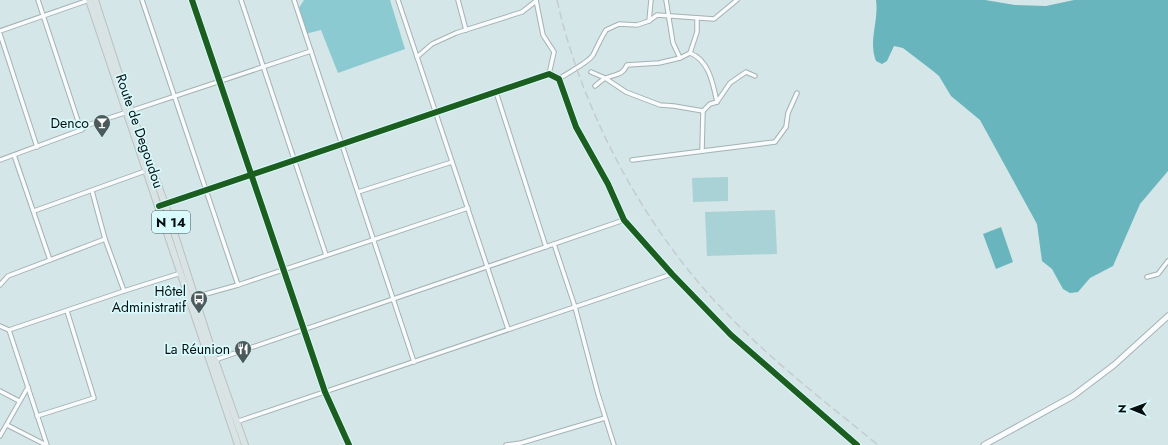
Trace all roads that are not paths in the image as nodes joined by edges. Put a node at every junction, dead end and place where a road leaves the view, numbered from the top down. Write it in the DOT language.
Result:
graph roads {
  1 [pos="38,0"];
  2 [pos="89,0"];
  3 [pos="95,0"];
  4 [pos="142,0"];
  5 [pos="192,0"];
  6 [pos="241,0"];
  7 [pos="294,0"];
  8 [pos="398,0"];
  9 [pos="458,0"];
  10 [pos="536,0"];
  11 [pos="651,0"];
  12 [pos="666,0"];
  13 [pos="738,0"];
  14 [pos="43,16"];
  15 [pos="668,17"];
  16 [pos="697,18"];
  17 [pos="649,21"];
  18 [pos="466,30"];
  19 [pos="0,31"];
  20 [pos="0,34"];
  21 [pos="311,51"];
  22 [pos="690,53"];
  23 [pos="417,57"];
  24 [pos="680,58"];
  25 [pos="263,67"];
  26 [pos="590,72"];
  27 [pos="548,74"];
  28 [pos="755,76"];
  29 [pos="605,78"];
  30 [pos="559,79"];
  31 [pos="220,81"];
  32 [pos="595,86"];
  33 [pos="496,92"];
  34 [pos="797,93"];
  35 [pos="174,96"];
  36 [pos="717,102"];
  37 [pos="129,111"];
  38 [pos="703,111"];
  39 [pos="436,112"];
  40 [pos="81,130"];
  41 [pos="342,144"];
  42 [pos="37,147"];
  43 [pos="702,151"];
  44 [pos="14,155"];
  45 [pos="0,160"];
  46 [pos="295,160"];
  47 [pos="632,160"];
  48 [pos="452,162"];
  49 [pos="150,169"];
  50 [pos="252,175"];
  51 [pos="206,190"];
  52 [pos="92,191"];
  53 [pos="358,192"];
  54 [pos="162,205"];
  55 [pos="468,208"];
  56 [pos="34,211"];
  57 [pos="624,220"];
  58 [pos="105,239"];
  59 [pos="373,240"];
  60 [pos="554,244"];
  61 [pos="546,247"];
  62 [pos="326,255"];
  63 [pos="50,260"];
  64 [pos="1168,261"];
  65 [pos="487,267"];
  66 [pos="284,270"];
  67 [pos="185,272"];
  68 [pos="672,274"];
  69 [pos="1146,277"];
  70 [pos="0,285"];
  71 [pos="238,285"];
  72 [pos="124,291"];
  73 [pos="193,298"];
  74 [pos="393,299"];
  75 [pos="575,307"];
  76 [pos="67,311"];
  77 [pos="1168,317"];
  78 [pos="0,326"];
  79 [pos="508,329"];
  80 [pos="9,330"];
  81 [pos="304,330"];
  82 [pos="212,361"];
  83 [pos="414,362"];
  84 [pos="28,386"];
  85 [pos="0,391"];
  86 [pos="325,392"];
  87 [pos="19,401"];
  88 [pos="37,416"];
  89 [pos="605,418"];
  90 [pos="234,423"];
  91 [pos="6,425"];
  92 [pos="0,436"];
  93 [pos="46,445"];
  94 [pos="238,445"];
  95 [pos="245,445"];
  96 [pos="349,445"];
  97 [pos="506,445"];
  98 [pos="614,445"];
  99 [pos="857,445"];
  100 [pos="984,445"];
  1 -- 14 [label="street"];
  2 -- 14 [label="street"];
  2 -- 37 [label="main road, Route de Degoudou / N 14"];
  3 -- 37 [label="main road, Route de Degoudou / N 14"];
  4 -- 35 [label="street"];
  5 -- 31 [label="street"];
  6 -- 25 [label="street"];
  7 -- 21 [label="street"];
  8 -- 23 [label="street"];
  9 -- 18 [label="street"];
  10 -- 18 [label="street"];
  10 -- 27 [label="street"];
  11 -- 17 [label="street"];
  12 -- 15 [label="street"];
  13 -- 16 [label="street"];
  14 -- 19 [label="street"];
  14 -- 40 [label="street"];
  15 -- 16 [label="street"];
  15 -- 17 [label="street"];
  15 -- 24 [label="street"];
  16 -- 22 [label="street"];
  17 -- 30 [label="street"];
  18 -- 23 [label="street"];
  20 -- 42 [label="street"];
  21 -- 25 [label="street"];
  21 -- 41 [label="street"];
  22 -- 24 [label="street"];
  22 -- 36 [label="street"];
  23 -- 39 [label="street"];
  24 -- 29 [label="street"];
  25 -- 31 [label="street"];
  25 -- 46 [label="street"];
  26 -- 29 [label="street"];
  27 -- 30 [label="street"];
  27 -- 33 [label="street"];
  28 -- 36 [label="street"];
  29 -- 32 [label="street"];
  29 -- 38 [label="street"];
  30 -- 57 [label="street"];
  31 -- 35 [label="street"];
  31 -- 50 [label="street"];
  33 -- 39 [label="street"];
  33 -- 61 [label="street"];
  34 -- 43 [label="street"];
  35 -- 37 [label="street"];
  35 -- 51 [label="street"];
  36 -- 38 [label="street"];
  37 -- 40 [label="street"];
  37 -- 49 [label="main road, Route de Degoudou / N 14"];
  38 -- 43 [label="street"];
  39 -- 41 [label="street"];
  39 -- 48 [label="street"];
  40 -- 42 [label="street"];
  41 -- 46 [label="street"];
  41 -- 53 [label="street"];
  42 -- 44 [label="street"];
  43 -- 47 [label="street"];
  44 -- 45 [label="street"];
  44 -- 56 [label="street"];
  46 -- 50 [label="street"];
  46 -- 62 [label="street"];
  48 -- 53 [label="street"];
  48 -- 55 [label="street"];
  49 -- 52 [label="street"];
  49 -- 54 [label="main road, Route de Degoudou / N 14"];
  50 -- 51 [label="street"];
  50 -- 66 [label="street"];
  51 -- 54 [label="street"];
  51 -- 71 [label="street"];
  52 -- 56 [label="street"];
  52 -- 58 [label="street"];
  53 -- 59 [label="street"];
  54 -- 67 [label="main road, Route de Degoudou / N 14"];
  55 -- 59 [label="street"];
  55 -- 65 [label="street"];
  56 -- 63 [label="street"];
  57 -- 60 [label="street"];
  57 -- 68 [label="street"];
  58 -- 63 [label="street"];
  58 -- 72 [label="street"];
  59 -- 62 [label="street"];
  59 -- 74 [label="street"];
  60 -- 61 [label="street"];
  60 -- 75 [label="street"];
  61 -- 65 [label="street"];
  62 -- 66 [label="street"];
  63 -- 70 [label="street"];
  64 -- 69 [label="street"];
  65 -- 74 [label="street"];
  65 -- 79 [label="street"];
  66 -- 71 [label="street"];
  66 -- 81 [label="street"];
  67 -- 72 [label="street"];
  67 -- 73 [label="main road, Route de Degoudou / N 14"];
  68 -- 75 [label="street"];
  68 -- 99 [label="street"];
  71 -- 73 [label="street"];
  72 -- 76 [label="street"];
  73 -- 82 [label="main road, Route de Degoudou / N 14"];
  74 -- 81 [label="street"];
  74 -- 83 [label="street"];
  75 -- 79 [label="street"];
  75 -- 89 [label="street"];
  76 -- 80 [label="street"];
  76 -- 88 [label="street"];
  77 -- 100 [label="street"];
  78 -- 80 [label="street"];
  79 -- 83 [label="street"];
  80 -- 84 [label="street"];
  81 -- 82 [label="street"];
  81 -- 86 [label="street"];
  82 -- 90 [label="main road, Route de Degoudou / N 14"];
  83 -- 86 [label="street"];
  84 -- 87 [label="street"];
  84 -- 88 [label="street"];
  85 -- 87 [label="street"];
  86 -- 90 [label="street"];
  86 -- 96 [label="street"];
  87 -- 91 [label="street"];
  88 -- 93 [label="street"];
  89 -- 97 [label="street"];
  89 -- 98 [label="street"];
  90 -- 94 [label="main road, Route de Degoudou / N 14"];
  90 -- 95 [label="main road, Route de Degoudou / N 14"];
  91 -- 92 [label="street"];
  91 -- 93 [label="street"];
}
